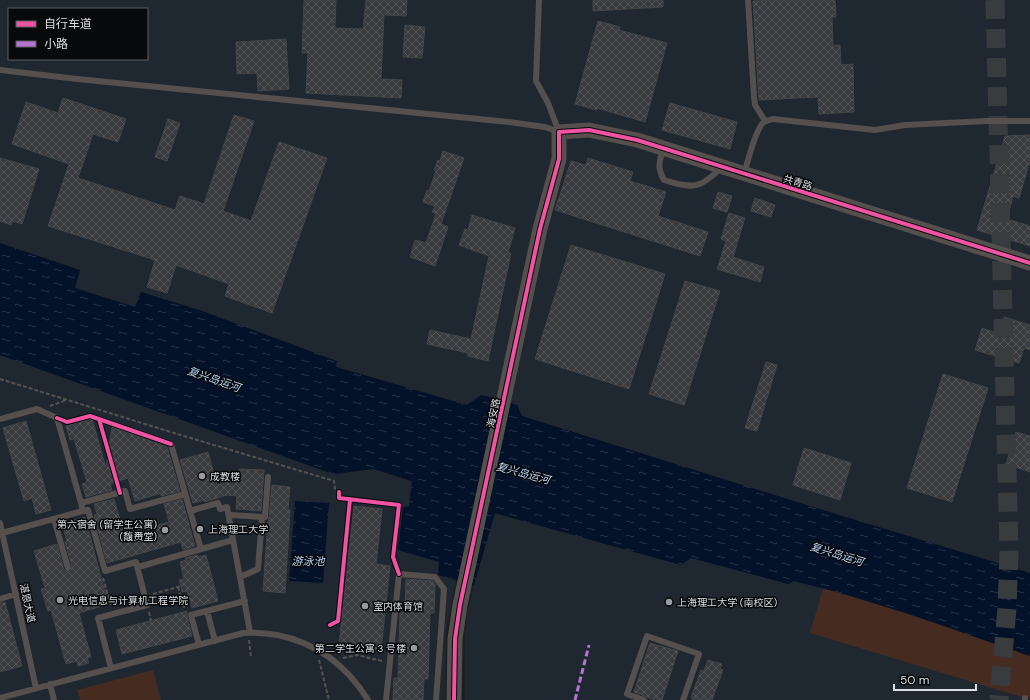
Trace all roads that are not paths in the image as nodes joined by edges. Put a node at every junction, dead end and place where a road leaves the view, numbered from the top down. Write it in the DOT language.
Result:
graph roads {
  1 [pos="539,0"];
  2 [pos="748,0"];
  3 [pos="0,70"];
  4 [pos="765,121"];
  5 [pos="1030,121"];
  6 [pos="559,132"];
  7 [pos="664,147"];
  8 [pos="722,167"];
  9 [pos="744,174"];
  10 [pos="1030,263"];
  11 [pos="0,419"];
  12 [pos="171,444"];
  13 [pos="268,478"];
  14 [pos="185,494"];
  15 [pos="81,503"];
  16 [pos="83,511"];
  17 [pos="190,511"];
  18 [pos="229,515"];
  19 [pos="262,517"];
  20 [pos="54,519"];
  21 [pos="0,523"];
  22 [pos="2,533"];
  23 [pos="233,540"];
  24 [pos="201,549"];
  25 [pos="138,567"];
  26 [pos="68,568"];
  27 [pos="240,577"];
  28 [pos="16,594"];
  29 [pos="0,598"];
  30 [pos="244,600"];
  31 [pos="207,611"];
  32 [pos="249,632"];
  33 [pos="215,641"];
  34 [pos="199,645"];
  35 [pos="111,668"];
  36 [pos="50,684"];
  37 [pos="36,688"];
  38 [pos="17,693"];
  39 [pos="0,698"];
  40 [pos="19,700"];
  41 [pos="54,700"];
  42 [pos="368,700"];
  43 [pos="386,700"];
  44 [pos="436,700"];
  45 [pos="454,700"];
  46 [pos="644,700"];
  47 [pos="683,700"];
  1 -- 6 [label="lane"];
  2 -- 4 [label="lane"];
  3 -- 6 [label="lane"];
  4 -- 5 [label="lane"];
  4 -- 9 [label="lane"];
  6 -- 7 [label="street, 共青路"];
  6 -- 45 [label="street, 海安路"];
  7 -- 8 [label="street, 共青路"];
  7 -- 8 [label="lane"];
  8 -- 9 [label="street, 共青路"];
  9 -- 10 [label="street, 共青路"];
  11 -- 15 [label="lane"];
  12 -- 14 [label="lane"];
  13 -- 19 [label="lane"];
  14 -- 15 [label="lane"];
  14 -- 17 [label="lane"];
  15 -- 16 [label="lane"];
  16 -- 20 [label="lane"];
  16 -- 25 [label="lane"];
  17 -- 18 [label="lane"];
  17 -- 24 [label="lane"];
  18 -- 19 [label="lane"];
  18 -- 23 [label="lane"];
  19 -- 27 [label="lane"];
  20 -- 22 [label="lane"];
  20 -- 26 [label="lane"];
  21 -- 22 [label="lane, 湛恩大道"];
  22 -- 28 [label="lane, 湛恩大道"];
  23 -- 24 [label="lane"];
  23 -- 27 [label="lane"];
  24 -- 25 [label="lane"];
  25 -- 35 [label="lane"];
  27 -- 30 [label="lane"];
  28 -- 29 [label="lane"];
  28 -- 37 [label="lane, 湛恩大道"];
  30 -- 31 [label="lane"];
  30 -- 32 [label="lane"];
  31 -- 33 [label="lane"];
  31 -- 34 [label="lane"];
  32 -- 33 [label="lane"];
  32 -- 42 [label="lane"];
  33 -- 34 [label="lane"];
  34 -- 35 [label="lane"];
  35 -- 36 [label="lane"];
  36 -- 37 [label="lane"];
  36 -- 41 [label="lane"];
  37 -- 38 [label="lane"];
  38 -- 39 [label="lane"];
  38 -- 40 [label="lane"];
  43 -- 44 [label="lane"];
  46 -- 47 [label="lane"];
}
